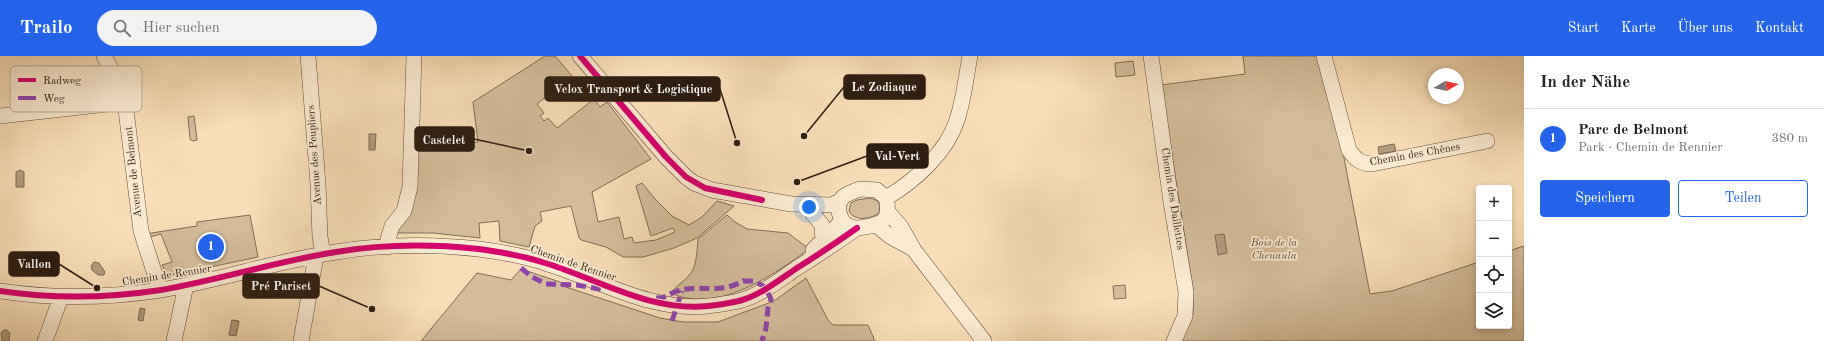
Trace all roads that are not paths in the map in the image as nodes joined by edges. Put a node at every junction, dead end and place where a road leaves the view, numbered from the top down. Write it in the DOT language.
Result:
graph roads {
  1 [pos="104,56"];
  2 [pos="308,56"];
  3 [pos="414,56"];
  4 [pos="580,56"];
  5 [pos="970,56"];
  6 [pos="1151,56"];
  7 [pos="1324,56"];
  8 [pos="109,66"];
  9 [pos="36,112"];
  10 [pos="126,112"];
  11 [pos="0,116"];
  12 [pos="1487,142"];
  13 [pos="791,204"];
  14 [pos="887,205"];
  15 [pos="841,212"];
  16 [pos="813,214"];
  17 [pos="876,225"];
  18 [pos="857,228"];
  19 [pos="823,240"];
  20 [pos="388,247"];
  21 [pos="914,250"];
  22 [pos="319,255"];
  23 [pos="799,268"];
  24 [pos="186,285"];
  25 [pos="160,290"];
  26 [pos="0,291"];
  27 [pos="61,297"];
  28 [pos="45,341"];
  29 [pos="174,341"];
  30 [pos="301,341"];
  31 [pos="984,341"];
  32 [pos="1174,341"];
  1 -- 8 [label="street, Avenue de Belmont"];
  2 -- 22 [label="street, Avenue des Peupliers"];
  3 -- 20 [label="street"];
  4 -- 13 [label="street"];
  5 -- 14 [label="street"];
  6 -- 32 [label="street, Chemin des Daillettes"];
  7 -- 12 [label="street, Chemin des Chênes"];
  9 -- 11 [label="street"];
  10 -- 25 [label="street, Avenue de Belmont"];
  13 -- 15 [label="street"];
  13 -- 16 [label="street"];
  14 -- 15 [label="street"];
  14 -- 17 [label="street"];
  14 -- 21 [label="street"];
  15 -- 16 [label="street"];
  15 -- 18 [label="street"];
  15 -- 19 [label="street, Chemin de Rennier"];
  16 -- 19 [label="street"];
  17 -- 18 [label="street"];
  17 -- 21 [label="street"];
  18 -- 23 [label="street, Chemin de Rennier"];
  19 -- 23 [label="street, Chemin de Rennier"];
  20 -- 22 [label="street, Chemin de Rennier"];
  20 -- 23 [label="street, Chemin de Rennier"];
  21 -- 31 [label="street"];
  22 -- 24 [label="street, Chemin de Rennier"];
  22 -- 30 [label="street, Avenue des Peupliers"];
  24 -- 25 [label="street, Chemin de Rennier"];
  24 -- 29 [label="street"];
  25 -- 27 [label="street, Chemin de Rennier"];
  26 -- 27 [label="street, Chemin de Rennier"];
  27 -- 28 [label="street"];
}
